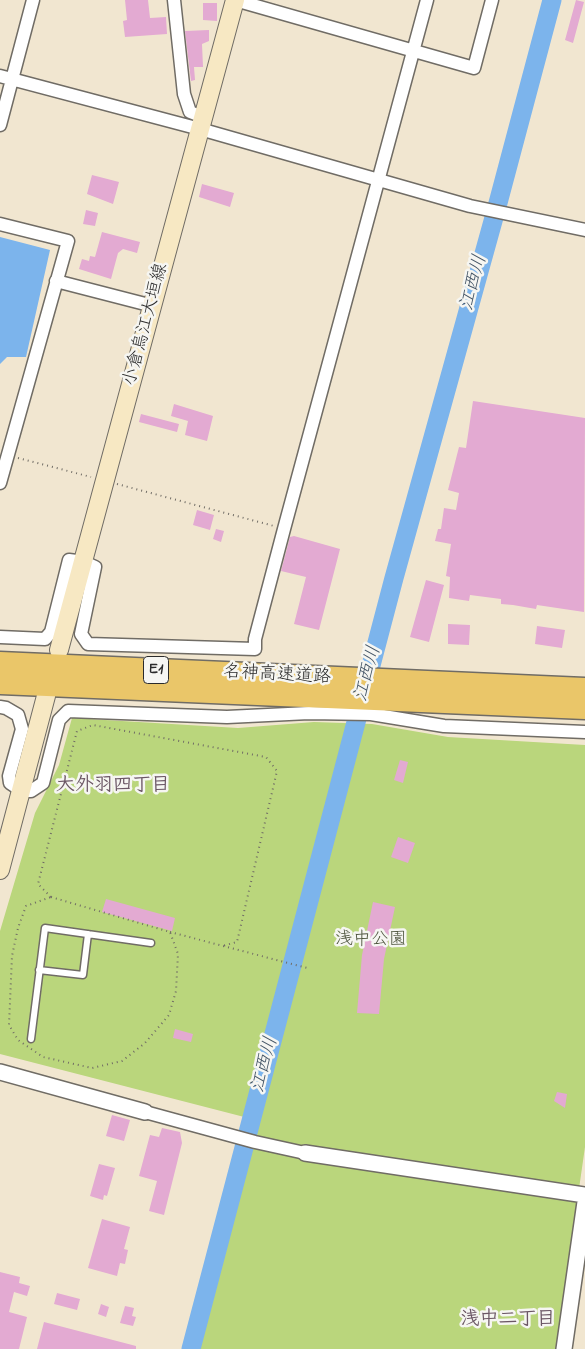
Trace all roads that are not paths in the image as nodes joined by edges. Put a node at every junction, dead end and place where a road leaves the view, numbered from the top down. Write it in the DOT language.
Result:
graph roads {
  1 [pos="33,0"];
  2 [pos="174,0"];
  3 [pos="235,0"];
  4 [pos="427,0"];
  5 [pos="492,0"];
  6 [pos="414,50"];
  7 [pos="6,78"];
  8 [pos="202,123"];
  9 [pos="0,125"];
  10 [pos="379,180"];
  11 [pos="0,224"];
  12 [pos="585,230"];
  13 [pos="56,281"];
  14 [pos="153,306"];
  15 [pos="0,483"];
  16 [pos="84,562"];
  17 [pos="0,637"];
  18 [pos="59,650"];
  19 [pos="0,663"];
  20 [pos="0,683"];
  21 [pos="585,689"];
  22 [pos="397,691"];
  23 [pos="310,695"];
  24 [pos="46,696"];
  25 [pos="0,707"];
  26 [pos="585,708"];
  27 [pos="585,732"];
  28 [pos="22,791"];
  29 [pos="0,870"];
  30 [pos="88,934"];
  31 [pos="151,943"];
  32 [pos="40,970"];
  33 [pos="31,1039"];
  34 [pos="0,1072"];
  35 [pos="144,1112"];
  36 [pos="305,1153"];
  37 [pos="585,1195"];
  38 [pos="585,1202"];
  39 [pos="564,1349"];
  1 -- 7 [label="street"];
  2 -- 8 [label="street"];
  3 -- 6 [label="street"];
  3 -- 8 [label="main road, 小倉烏江大垣線"];
  4 -- 6 [label="street"];
  5 -- 6 [label="street"];
  6 -- 10 [label="street"];
  7 -- 8 [label="street"];
  7 -- 9 [label="street"];
  8 -- 10 [label="street"];
  8 -- 14 [label="main road, 小倉烏江大垣線"];
  10 -- 12 [label="street"];
  10 -- 16 [label="street"];
  11 -- 13 [label="street"];
  13 -- 14 [label="street"];
  13 -- 15 [label="street"];
  14 -- 16 [label="main road, 小倉烏江大垣線"];
  16 -- 17 [label="street"];
  16 -- 18 [label="main road, 小倉烏江大垣線"];
  19 -- 23 [label="highway, 名神高速道路 / E1"];
  20 -- 23 [label="highway, 名神高速道路 / E1"];
  21 -- 22 [label="highway, 名神高速道路 / E1"];
  22 -- 23 [label="highway, 名神高速道路 / E1"];
  22 -- 26 [label="highway, 名神高速道路 / E1"];
  23 -- 27 [label="street"];
  23 -- 28 [label="street"];
  24 -- 28 [label="main road"];
  25 -- 28 [label="street"];
  28 -- 29 [label="main road"];
  30 -- 31 [label="lane"];
  30 -- 32 [label="lane"];
  30 -- 32 [label="lane"];
  32 -- 33 [label="lane"];
  34 -- 35 [label="street"];
  35 -- 36 [label="street"];
  36 -- 37 [label="street"];
  38 -- 39 [label="street"];
}
